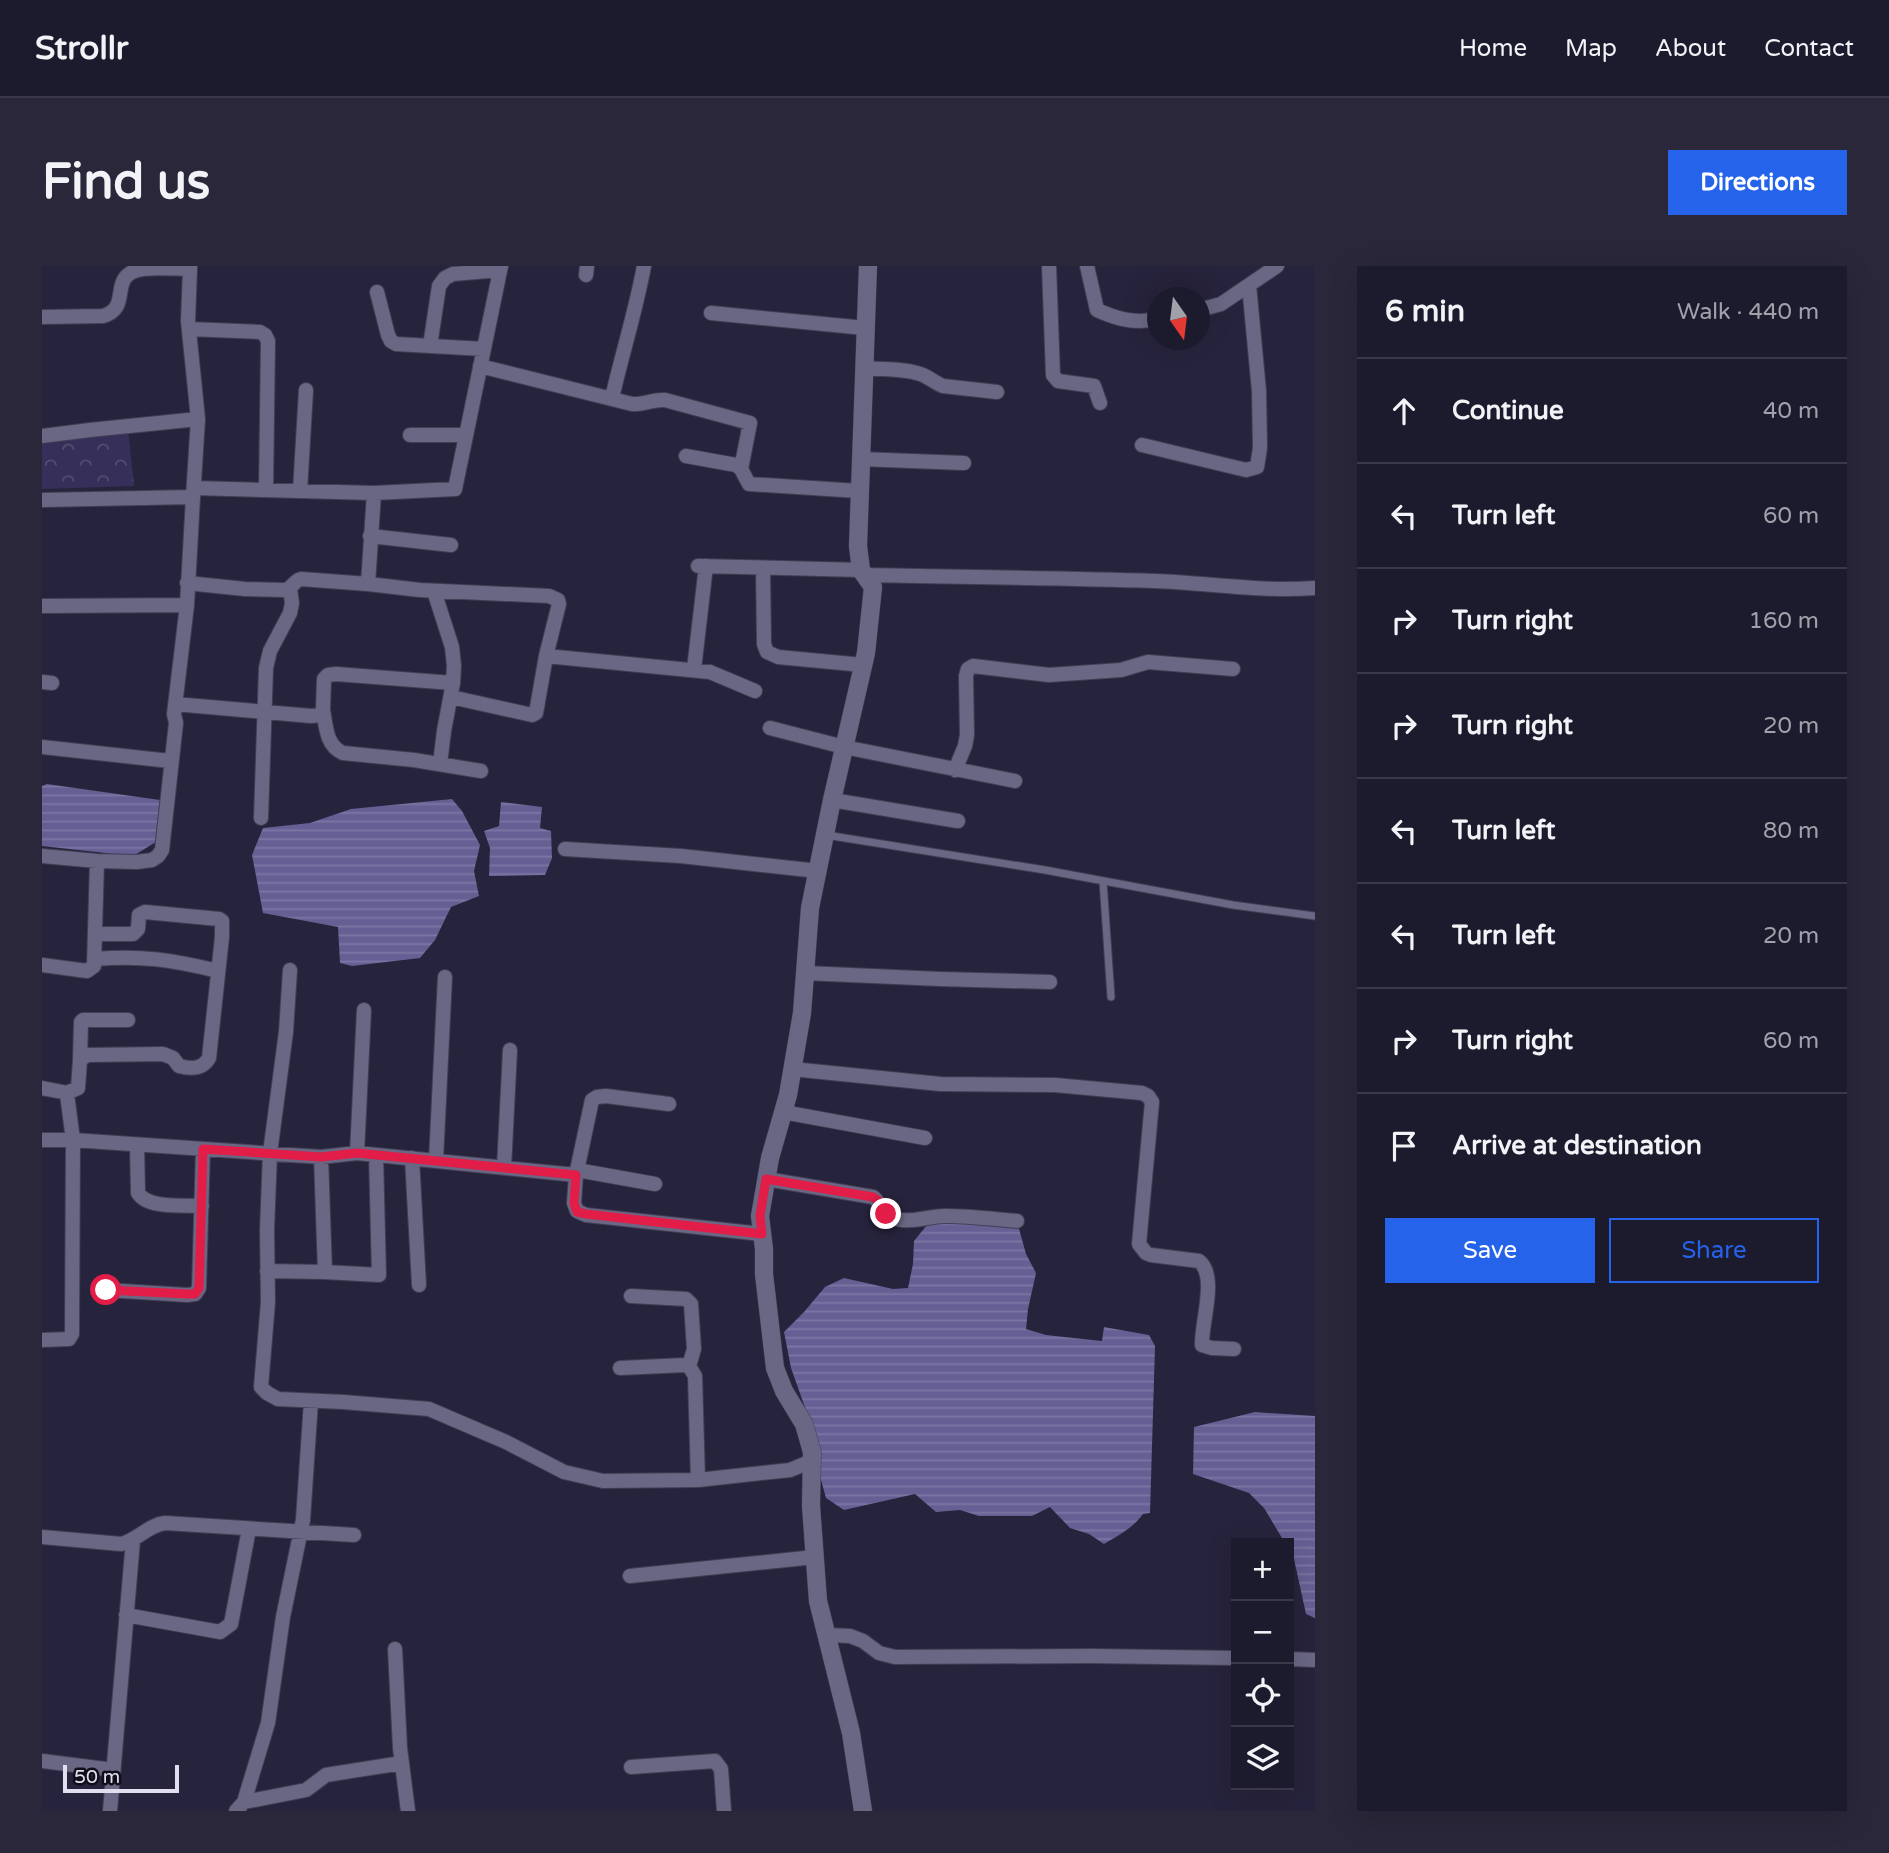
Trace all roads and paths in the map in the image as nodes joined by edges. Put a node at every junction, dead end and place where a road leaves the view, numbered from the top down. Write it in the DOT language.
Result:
graph roads {
  1 [pos="644,266"];
  2 [pos="868,266"];
  3 [pos="1049,266"];
  4 [pos="1087,266"];
  5 [pos="1277,266"];
  6 [pos="190,267"];
  7 [pos="500,268"];
  8 [pos="1249,285"];
  9 [pos="377,292"];
  10 [pos="1210,307"];
  11 [pos="711,313"];
  12 [pos="42,317"];
  13 [pos="1147,322"];
  14 [pos="865,328"];
  15 [pos="188,329"];
  16 [pos="430,346"];
  17 [pos="484,349"];
  18 [pos="480,366"];
  19 [pos="864,368"];
  20 [pos="306,390"];
  21 [pos="997,392"];
  22 [pos="612,398"];
  23 [pos="1100,402"];
  24 [pos="198,419"];
  25 [pos="410,435"];
  26 [pos="466,435"];
  27 [pos="42,436"];
  28 [pos="1142,445"];
  29 [pos="686,456"];
  30 [pos="860,459"];
  31 [pos="964,463"];
  32 [pos="741,469"];
  33 [pos="266,490"];
  34 [pos="300,491"];
  35 [pos="859,491"];
  36 [pos="193,492"];
  37 [pos="374,494"];
  38 [pos="42,500"];
  39 [pos="370,536"];
  40 [pos="451,545"];
  41 [pos="763,568"];
  42 [pos="863,573"];
  43 [pos="187,583"];
  44 [pos="368,584"];
  45 [pos="1315,588"];
  46 [pos="290,589"];
  47 [pos="434,590"];
  48 [pos="42,606"];
  49 [pos="187,606"];
  50 [pos="546,656"];
  51 [pos="863,665"];
  52 [pos="694,669"];
  53 [pos="1233,669"];
  54 [pos="452,690"];
  55 [pos="755,691"];
  56 [pos="175,704"];
  57 [pos="323,710"];
  58 [pos="264,711"];
  59 [pos="770,728"];
  60 [pos="42,747"];
  61 [pos="844,747"];
  62 [pos="170,761"];
  63 [pos="440,764"];
  64 [pos="955,770"];
  65 [pos="481,771"];
  66 [pos="1015,781"];
  67 [pos="832,800"];
  68 [pos="261,818"];
  69 [pos="958,821"];
  70 [pos="825,835"];
  71 [pos="565,849"];
  72 [pos="42,856"];
  73 [pos="97,861"];
  74 [pos="818,871"];
  75 [pos="1103,881"];
  76 [pos="1315,916"];
  77 [pos="95,934"];
  78 [pos="95,960"];
  79 [pos="42,965"];
  80 [pos="290,970"];
  81 [pos="218,971"];
  82 [pos="805,973"];
  83 [pos="445,977"];
  84 [pos="1050,982"];
  85 [pos="1111,997"];
  86 [pos="364,1010"];
  87 [pos="128,1020"];
  88 [pos="510,1050"];
  89 [pos="80,1060"];
  90 [pos="792,1069"];
  91 [pos="42,1088"];
  92 [pos="68,1093"];
  93 [pos="669,1104"];
  94 [pos="783,1112"];
  95 [pos="925,1138"];
  96 [pos="42,1140"];
  97 [pos="73,1140"];
  98 [pos="137,1145"];
  99 [pos="203,1149"];
  100 [pos="270,1153"];
  101 [pos="357,1153"];
  102 [pos="376,1155"];
  103 [pos="321,1157"];
  104 [pos="412,1158"];
  105 [pos="436,1160"];
  106 [pos="504,1168"];
  107 [pos="576,1173"];
  108 [pos="766,1179"];
  109 [pos="654,1184"];
  110 [pos="202,1206"];
  111 [pos="1017,1221"];
  112 [pos="762,1234"];
  113 [pos="267,1271"];
  114 [pos="325,1272"];
  115 [pos="419,1285"];
  116 [pos="106,1290"];
  117 [pos="631,1296"];
  118 [pos="42,1340"];
  119 [pos="1234,1349"];
  120 [pos="689,1366"];
  121 [pos="620,1368"];
  122 [pos="311,1401"];
  123 [pos="812,1461"];
  124 [pos="698,1480"];
  125 [pos="249,1529"];
  126 [pos="300,1532"];
  127 [pos="354,1535"];
  128 [pos="42,1537"];
  129 [pos="133,1540"];
  130 [pos="815,1557"];
  131 [pos="631,1576"];
  132 [pos="127,1615"];
  133 [pos="826,1635"];
  134 [pos="396,1649"];
  135 [pos="1231,1658"];
  136 [pos="1294,1659"];
  137 [pos="1315,1660"];
  138 [pos="42,1761"];
  139 [pos="401,1763"];
  140 [pos="631,1767"];
  141 [pos="113,1770"];
  142 [pos="240,1807"];
  143 [pos="110,1811"];
  144 [pos="408,1811"];
  145 [pos="724,1811"];
  146 [pos="863,1811"];
  1 -- 22 [label="street"];
  2 -- 14 [label="street"];
  3 -- 23 [label="street"];
  4 -- 13 [label="street"];
  5 -- 8 [label="street"];
  6 -- 12 [label="street"];
  6 -- 15 [label="street"];
  7 -- 16 [label="street"];
  7 -- 17 [label="street"];
  8 -- 10 [label="street"];
  8 -- 28 [label="street"];
  9 -- 16 [label="street"];
  11 -- 14 [label="street"];
  14 -- 19 [label="street"];
  15 -- 24 [label="street"];
  15 -- 33 [label="street"];
  16 -- 17 [label="street"];
  17 -- 18 [label="street"];
  18 -- 22 [label="street"];
  18 -- 26 [label="street"];
  19 -- 21 [label="street"];
  19 -- 30 [label="street"];
  20 -- 34 [label="street"];
  22 -- 32 [label="street"];
  24 -- 27 [label="street"];
  24 -- 36 [label="street"];
  25 -- 26 [label="street"];
  26 -- 37 [label="street"];
  29 -- 32 [label="street"];
  30 -- 31 [label="street"];
  30 -- 35 [label="street"];
  32 -- 35 [label="street"];
  33 -- 34 [label="street"];
  33 -- 36 [label="street"];
  34 -- 37 [label="street"];
  35 -- 42 [label="street"];
  36 -- 38 [label="street"];
  36 -- 43 [label="street"];
  37 -- 39 [label="street"];
  39 -- 40 [label="street"];
  39 -- 44 [label="street"];
  41 -- 42 [label="street"];
  41 -- 51 [label="street"];
  41 -- 52 [label="street"];
  42 -- 45 [label="street"];
  42 -- 51 [label="street"];
  43 -- 46 [label="street"];
  43 -- 49 [label="street"];
  44 -- 46 [label="street"];
  44 -- 47 [label="street"];
  46 -- 58 [label="street"];
  47 -- 50 [label="street"];
  47 -- 54 [label="street"];
  48 -- 49 [label="street"];
  49 -- 56 [label="street"];
  50 -- 52 [label="street"];
  50 -- 54 [label="street"];
  51 -- 61 [label="street"];
  52 -- 55 [label="street"];
  53 -- 64 [label="street"];
  54 -- 57 [label="street"];
  54 -- 63 [label="street"];
  56 -- 58 [label="street"];
  56 -- 62 [label="street"];
  57 -- 58 [label="street"];
  57 -- 63 [label="street"];
  58 -- 68 [label="street"];
  59 -- 61 [label="street"];
  60 -- 62 [label="street"];
  61 -- 64 [label="street"];
  61 -- 67 [label="street"];
  62 -- 73 [label="street"];
  63 -- 65 [label="street"];
  64 -- 66 [label="street"];
  67 -- 69 [label="street"];
  67 -- 70 [label="street"];
  70 -- 74 [label="street"];
  70 -- 75 [label="lane"];
  71 -- 74 [label="street"];
  72 -- 73 [label="street"];
  73 -- 77 [label="street"];
  74 -- 82 [label="street"];
  75 -- 76 [label="lane"];
  75 -- 85 [label="lane"];
  77 -- 78 [label="street"];
  77 -- 81 [label="street"];
  78 -- 79 [label="street"];
  78 -- 81 [label="street"];
  80 -- 100 [label="street"];
  81 -- 89 [label="street"];
  82 -- 84 [label="street"];
  82 -- 90 [label="street"];
  83 -- 105 [label="street"];
  86 -- 101 [label="street"];
  87 -- 89 [label="street"];
  88 -- 106 [label="street"];
  89 -- 92 [label="street"];
  90 -- 94 [label="street"];
  90 -- 119 [label="street"];
  91 -- 92 [label="street"];
  92 -- 97 [label="street"];
  93 -- 107 [label="street"];
  94 -- 95 [label="street"];
  94 -- 108 [label="street"];
  96 -- 97 [label="street"];
  97 -- 98 [label="street"];
  97 -- 118 [label="street"];
  98 -- 99 [label="street"];
  98 -- 110 [label="street"];
  99 -- 100 [label="street"];
  99 -- 110 [label="street"];
  100 -- 103 [label="street"];
  100 -- 113 [label="street"];
  101 -- 102 [label="street"];
  101 -- 103 [label="street"];
  102 -- 104 [label="street"];
  102 -- 114 [label="street"];
  103 -- 114 [label="street"];
  104 -- 105 [label="street"];
  104 -- 115 [label="street"];
  105 -- 106 [label="street"];
  106 -- 107 [label="street"];
  107 -- 109 [label="street"];
  107 -- 112 [label="street"];
  108 -- 111 [label="street"];
  108 -- 112 [label="street"];
  110 -- 116 [label="street"];
  112 -- 123 [label="street"];
  113 -- 114 [label="street"];
  113 -- 122 [label="street"];
  117 -- 120 [label="street"];
  120 -- 121 [label="street"];
  120 -- 124 [label="street"];
  122 -- 124 [label="street"];
  122 -- 126 [label="street"];
  123 -- 124 [label="street"];
  123 -- 130 [label="street"];
  125 -- 126 [label="street"];
  125 -- 129 [label="street"];
  125 -- 132 [label="street"];
  126 -- 127 [label="street"];
  126 -- 142 [label="street"];
  128 -- 129 [label="street"];
  129 -- 132 [label="street"];
  130 -- 131 [label="street"];
  130 -- 133 [label="street"];
  132 -- 141 [label="street"];
  133 -- 135 [label="street"];
  133 -- 146 [label="street"];
  134 -- 139 [label="street"];
  136 -- 137 [label="street"];
  138 -- 141 [label="street"];
  139 -- 142 [label="street"];
  139 -- 144 [label="street"];
  140 -- 145 [label="street"];
  141 -- 143 [label="street"];
}
